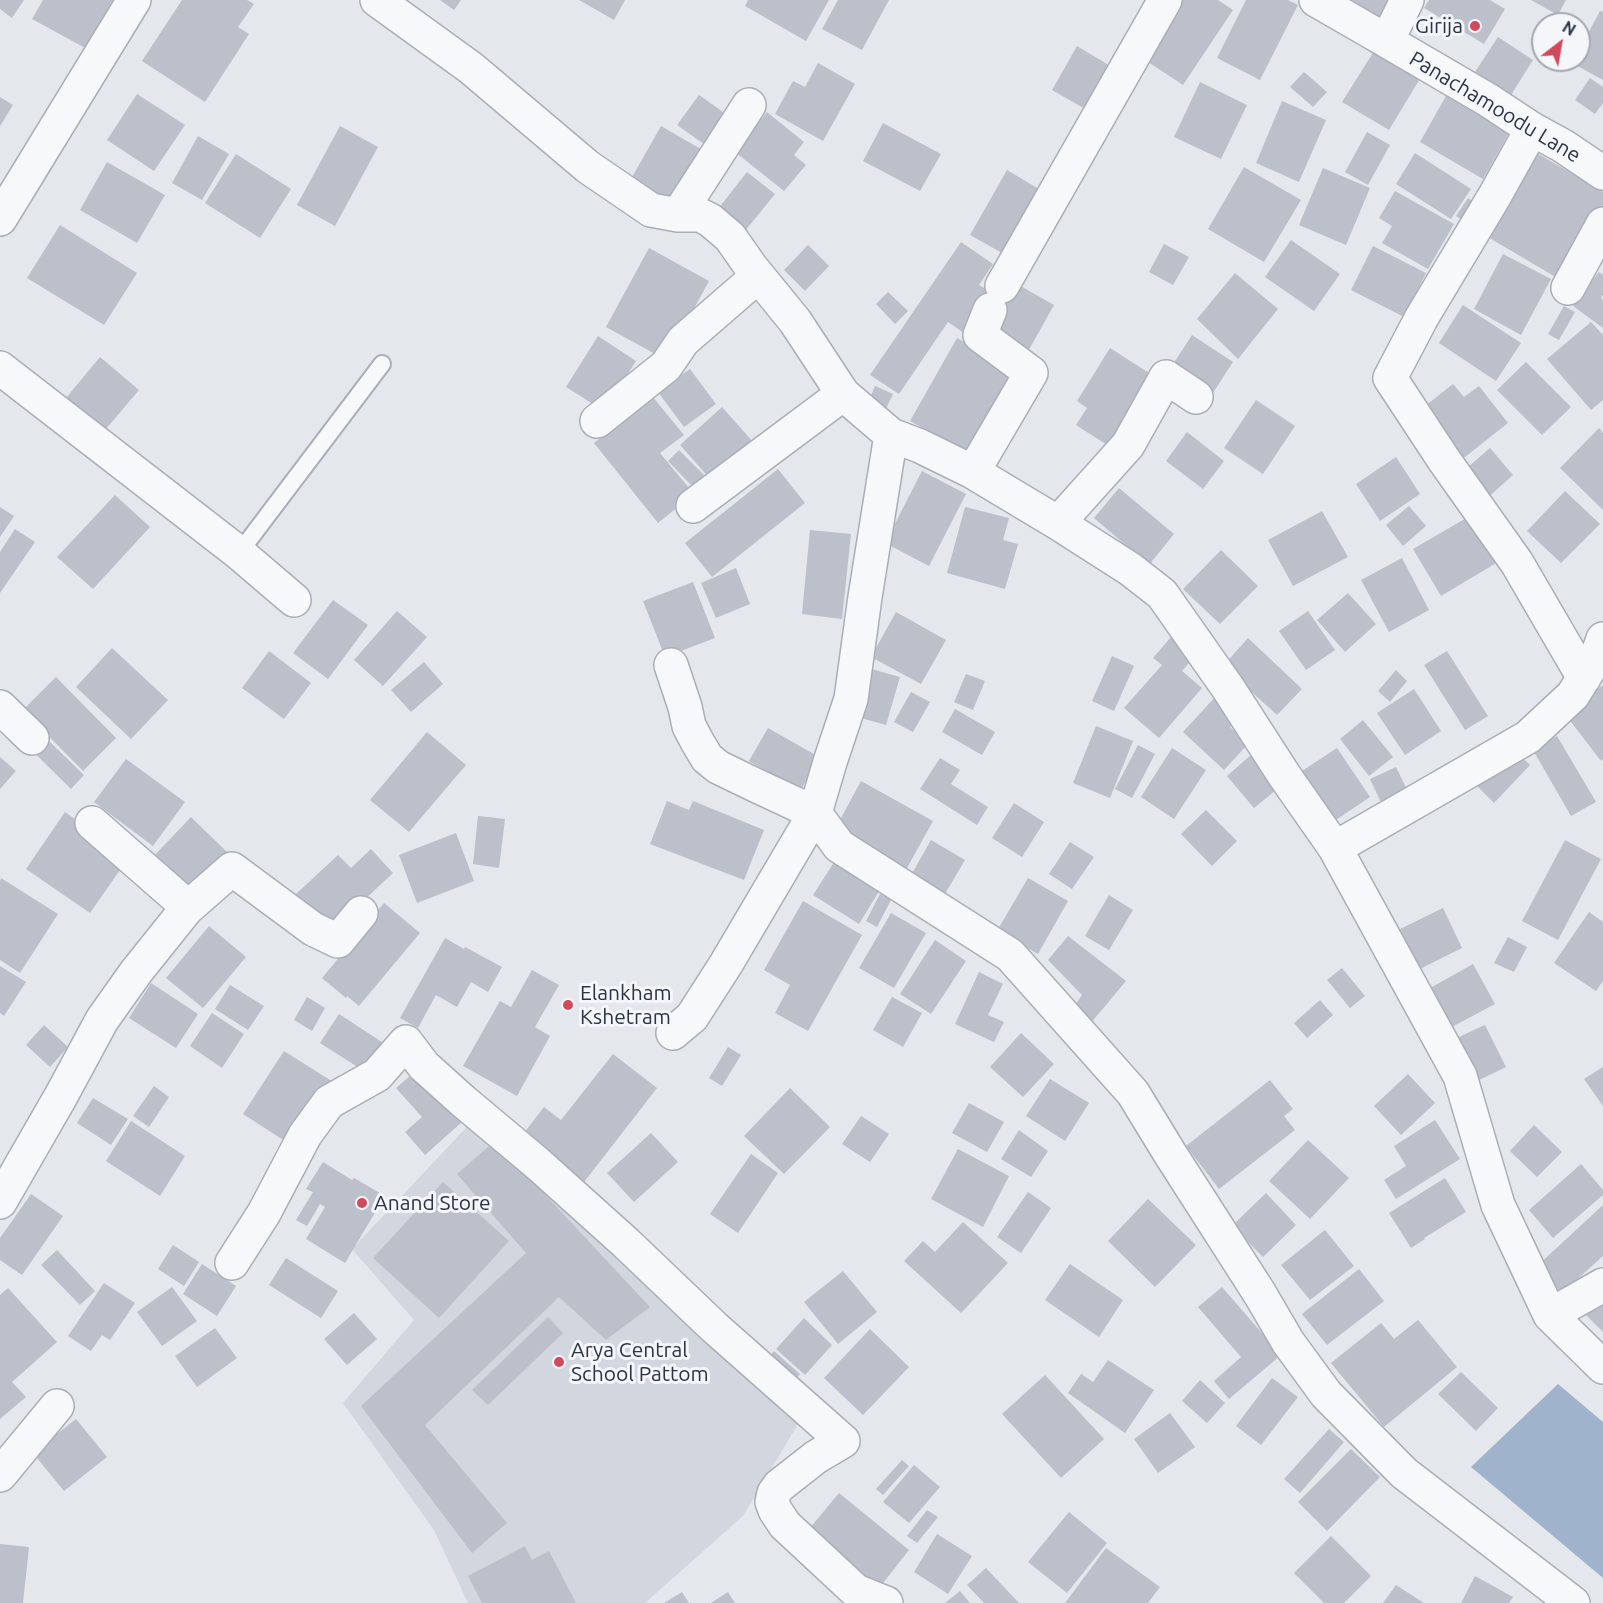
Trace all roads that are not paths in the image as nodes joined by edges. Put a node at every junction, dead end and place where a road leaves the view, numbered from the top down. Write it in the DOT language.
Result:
graph roads {
  1 [pos="134,0"];
  2 [pos="377,0"];
  3 [pos="1316,0"];
  4 [pos="1407,0"];
  5 [pos="1162,1"];
  6 [pos="1387,41"];
  7 [pos="749,105"];
  8 [pos="1532,129"];
  9 [pos="1603,173"];
  10 [pos="678,215"];
  11 [pos="0,219"];
  12 [pos="1603,224"];
  13 [pos="758,276"];
  14 [pos="1568,288"];
  15 [pos="382,364"];
  16 [pos="0,368"];
  17 [pos="843,394"];
  18 [pos="1196,397"];
  19 [pos="597,422"];
  20 [pos="891,435"];
  21 [pos="973,472"];
  22 [pos="693,506"];
  23 [pos="1058,523"];
  24 [pos="239,553"];
  25 [pos="294,600"];
  26 [pos="1603,639"];
  27 [pos="672,665"];
  28 [pos="1584,678"];
  29 [pos="0,707"];
  30 [pos="32,738"];
  31 [pos="815,813"];
  32 [pos="92,823"];
  33 [pos="1335,848"];
  34 [pos="184,911"];
  35 [pos="361,913"];
  36 [pos="673,1033"];
  37 [pos="0,1202"];
  38 [pos="232,1263"];
  39 [pos="1603,1285"];
  40 [pos="1550,1315"];
  41 [pos="1603,1367"];
  42 [pos="57,1406"];
  43 [pos="0,1475"];
  44 [pos="886,1603"];
  45 [pos="1573,1603"];
  1 -- 11 [label="street"];
  2 -- 10 [label="street"];
  3 -- 6 [label="street, Panachamoodu Lane"];
  4 -- 6 [label="street"];
  5 -- 21 [label="street"];
  6 -- 8 [label="street, Panachamoodu Lane"];
  7 -- 10 [label="street"];
  8 -- 9 [label="street, Panachamoodu Lane"];
  8 -- 28 [label="street"];
  10 -- 13 [label="street"];
  12 -- 14 [label="street"];
  13 -- 17 [label="street"];
  13 -- 19 [label="street"];
  15 -- 24 [label="lane"];
  16 -- 24 [label="street"];
  17 -- 20 [label="street"];
  17 -- 22 [label="street"];
  18 -- 23 [label="street"];
  20 -- 21 [label="street"];
  20 -- 31 [label="street"];
  21 -- 23 [label="street"];
  23 -- 33 [label="street"];
  24 -- 25 [label="street"];
  26 -- 28 [label="street"];
  27 -- 31 [label="street"];
  28 -- 33 [label="street"];
  29 -- 30 [label="street"];
  31 -- 36 [label="street"];
  31 -- 45 [label="street"];
  32 -- 34 [label="street"];
  33 -- 40 [label="street"];
  34 -- 35 [label="street"];
  34 -- 37 [label="street"];
  38 -- 44 [label="street"];
  39 -- 40 [label="street"];
  40 -- 41 [label="street"];
  42 -- 43 [label="street"];
}
